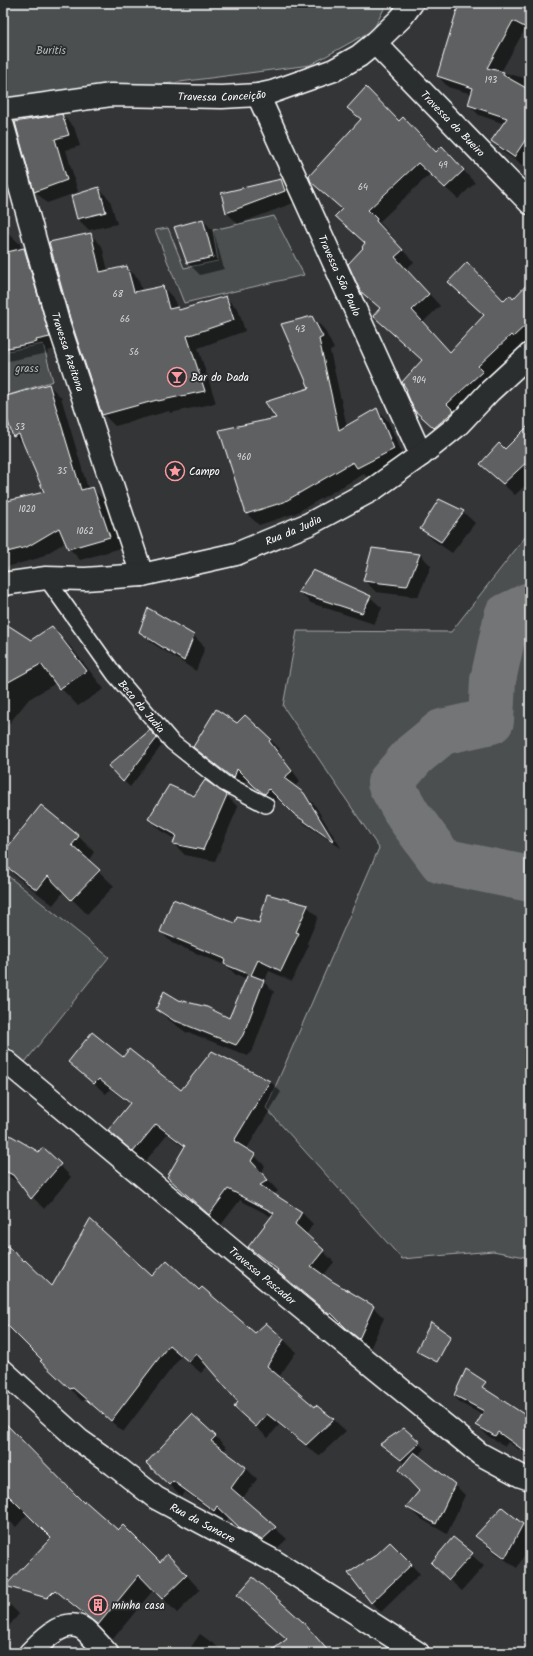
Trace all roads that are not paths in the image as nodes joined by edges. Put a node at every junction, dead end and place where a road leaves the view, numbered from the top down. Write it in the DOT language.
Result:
graph roads {
  1 [pos="412,3"];
  2 [pos="375,43"];
  3 [pos="258,95"];
  4 [pos="3,110"];
  5 [pos="3,126"];
  6 [pos="530,203"];
  7 [pos="530,354"];
  8 [pos="421,455"];
  9 [pos="142,575"];
  10 [pos="46,578"];
  11 [pos="3,584"];
  12 [pos="266,805"];
  13 [pos="3,1059"];
  14 [pos="3,1372"];
  15 [pos="530,1478"];
  16 [pos="30,1653"];
  17 [pos="107,1653"];
  18 [pos="418,1653"];
  1 -- 2 [label="street, Travessa Conceição"];
  2 -- 3 [label="street, Travessa Conceição"];
  2 -- 6 [label="street, Travessa do Bueiro"];
  3 -- 4 [label="street, Travessa Conceição"];
  3 -- 8 [label="street, Travessa São Paulo"];
  5 -- 9 [label="street, Travessa Azeitona"];
  7 -- 8 [label="street, Rua da Judia"];
  8 -- 9 [label="street, Rua da Judia"];
  9 -- 10 [label="street, Rua da Judia"];
  10 -- 11 [label="street, Rua da Judia"];
  10 -- 12 [label="lane, Beco da Judia"];
  13 -- 15 [label="street, Travessa Pescador"];
  14 -- 18 [label="street, Rua da Sanacre"];
  16 -- 17 [label="street"];
}
